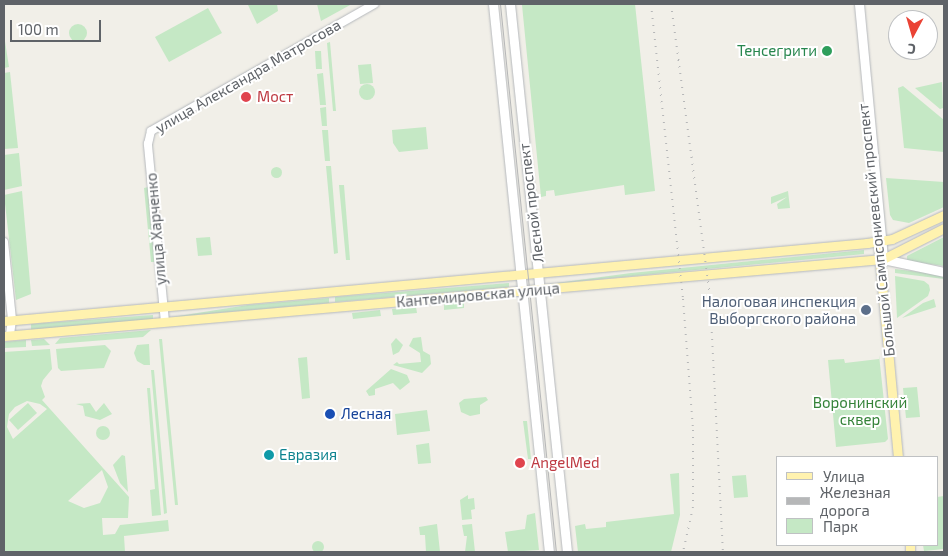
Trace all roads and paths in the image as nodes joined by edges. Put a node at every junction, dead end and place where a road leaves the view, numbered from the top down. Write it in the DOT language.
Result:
graph roads {
  1 [pos="375,4"];
  2 [pos="493,4"];
  3 [pos="510,4"];
  4 [pos="853,4"];
  5 [pos="859,4"];
  6 [pos="149,135"];
  7 [pos="944,215"];
  8 [pos="944,228"];
  9 [pos="4,242"];
  10 [pos="880,242"];
  11 [pos="881,259"];
  12 [pos="944,272"];
  13 [pos="539,275"];
  14 [pos="520,276"];
  15 [pos="541,290"];
  16 [pos="521,292"];
  17 [pos="164,307"];
  18 [pos="6,320"];
  19 [pos="165,322"];
  20 [pos="7,336"];
  21 [pos="900,456"];
  22 [pos="549,552"];
  23 [pos="567,552"];
  1 -- 6 [label="street, улица Александра Матросова"];
  2 -- 14 [label="main road, Лесной проспект"];
  3 -- 13 [label="main road, Лесной проспект"];
  4 -- 10 [label="main road, Большой Сампсониевский проспект"];
  5 -- 10 [label="main road, Большой Сампсониевский проспект"];
  6 -- 17 [label="street, улица Харченко"];
  7 -- 10 [label="main road, Кантемировская улица"];
  8 -- 11 [label="main road, Кантемировская улица"];
  9 -- 18 [label="street"];
  10 -- 11 [label="main road, Большой Сампсониевский проспект"];
  10 -- 13 [label="main road, Кантемировская улица"];
  11 -- 12 [label="main road"];
  11 -- 15 [label="main road, Кантемировская улица"];
  11 -- 21 [label="main road, Большой Сампсониевский проспект"];
  13 -- 14 [label="main road, Кантемировская улица"];
  13 -- 15 [label="main road, Лесной проспект"];
  14 -- 16 [label="main road, Лесной проспект"];
  14 -- 17 [label="main road, Кантемировская улица"];
  15 -- 16 [label="main road, Кантемировская улица"];
  15 -- 23 [label="main road, Лесной проспект"];
  16 -- 19 [label="main road, Кантемировская улица"];
  16 -- 22 [label="main road, Лесной проспект"];
  17 -- 18 [label="main road, Кантемировская улица"];
  17 -- 19 [label="street, улица Харченко"];
  18 -- 20 [label="street"];
  19 -- 20 [label="main road, Кантемировская улица"];
}
